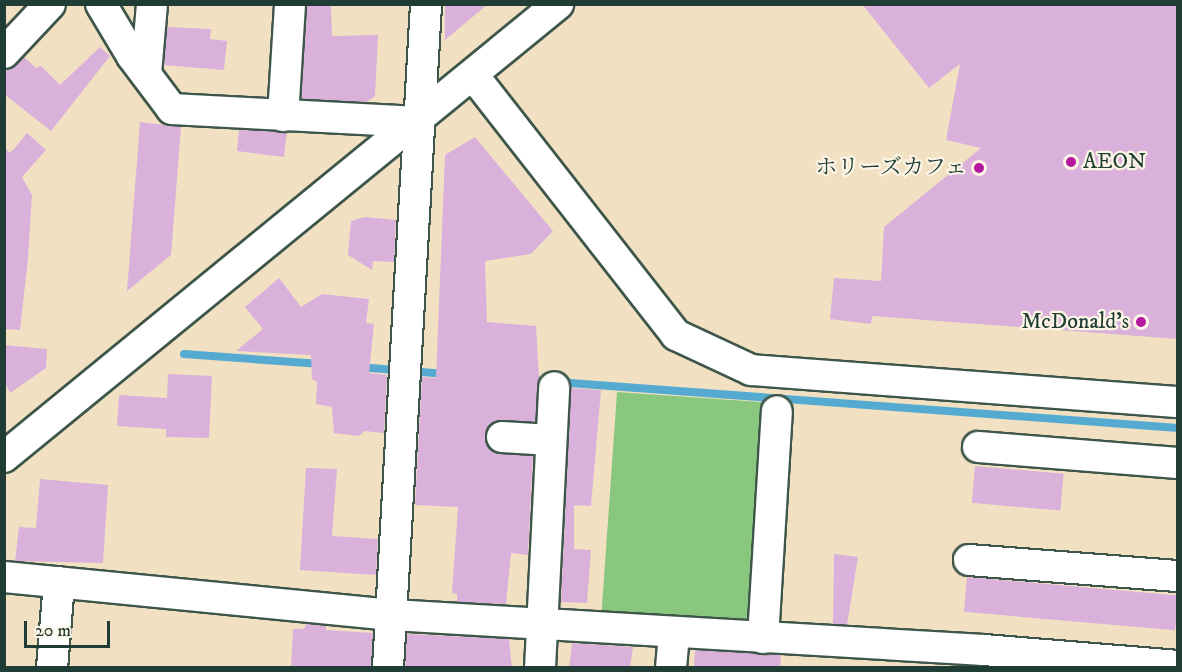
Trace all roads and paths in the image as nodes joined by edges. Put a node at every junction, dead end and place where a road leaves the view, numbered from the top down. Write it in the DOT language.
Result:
graph roads {
  1 [pos="50,4"];
  2 [pos="101,4"];
  3 [pos="152,4"];
  4 [pos="290,4"];
  5 [pos="426,4"];
  6 [pos="558,4"];
  7 [pos="4,53"];
  8 [pos="146,74"];
  9 [pos="473,75"];
  10 [pos="283,116"];
  11 [pos="418,122"];
  12 [pos="554,387"];
  13 [pos="1178,402"];
  14 [pos="777,411"];
  15 [pos="502,437"];
  16 [pos="551,440"];
  17 [pos="978,447"];
  18 [pos="4,457"];
  19 [pos="1178,463"];
  20 [pos="969,560"];
  21 [pos="1178,576"];
  22 [pos="4,577"];
  23 [pos="59,582"];
  24 [pos="392,615"];
  25 [pos="540,624"];
  26 [pos="674,633"];
  27 [pos="763,638"];
  28 [pos="1178,666"];
  29 [pos="52,668"];
  30 [pos="388,668"];
  31 [pos="540,668"];
  32 [pos="671,668"];
  1 -- 7 [label="street"];
  2 -- 8 [label="street"];
  3 -- 8 [label="street"];
  4 -- 10 [label="street"];
  5 -- 11 [label="street"];
  6 -- 9 [label="street"];
  8 -- 10 [label="street"];
  9 -- 11 [label="street"];
  9 -- 13 [label="street"];
  10 -- 11 [label="street"];
  11 -- 18 [label="street"];
  11 -- 24 [label="street"];
  12 -- 16 [label="street"];
  14 -- 27 [label="street"];
  15 -- 16 [label="street"];
  16 -- 25 [label="street"];
  17 -- 19 [label="street"];
  20 -- 21 [label="street"];
  22 -- 23 [label="street"];
  23 -- 24 [label="street"];
  23 -- 29 [label="street"];
  24 -- 25 [label="street"];
  24 -- 30 [label="street"];
  25 -- 26 [label="street"];
  25 -- 31 [label="street"];
  26 -- 27 [label="street"];
  26 -- 32 [label="street"];
  27 -- 28 [label="street"];
}
